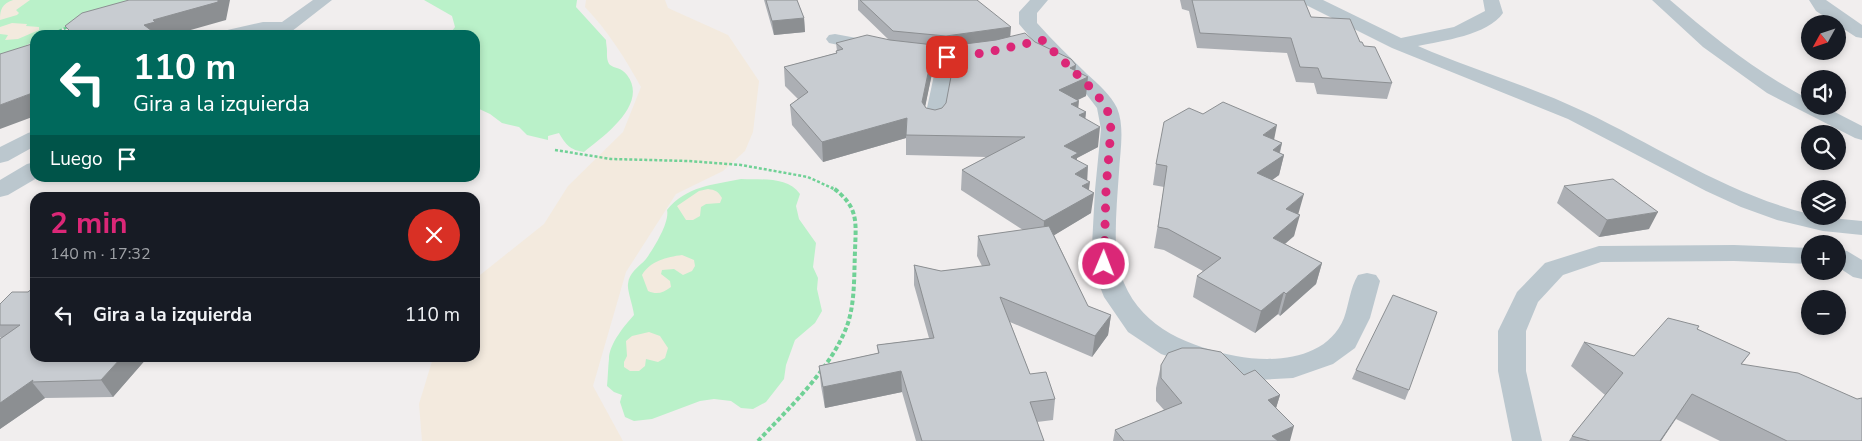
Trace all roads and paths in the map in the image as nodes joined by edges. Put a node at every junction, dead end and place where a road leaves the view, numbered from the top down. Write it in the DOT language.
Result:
graph roads {
  1 [pos="324,0"];
  2 [pos="1310,0"];
  3 [pos="1491,0"];
  4 [pos="1660,0"];
  5 [pos="1817,0"];
  6 [pos="1034,6"];
  7 [pos="73,24"];
  8 [pos="60,30"];
  9 [pos="253,30"];
  10 [pos="276,30"];
  11 [pos="283,30"];
  12 [pos="1862,33"];
  13 [pos="835,39"];
  14 [pos="1024,44"];
  15 [pos="1398,44"];
  16 [pos="947,57"];
  17 [pos="934,122"];
  18 [pos="1862,134"];
  19 [pos="30,140"];
  20 [pos="554,150"];
  21 [pos="0,156"];
  22 [pos="30,172"];
  23 [pos="0,190"];
  24 [pos="1862,228"];
  25 [pos="1815,235"];
  26 [pos="1846,239"];
  27 [pos="1801,256"];
  28 [pos="1846,256"];
  29 [pos="1862,271"];
  30 [pos="1367,281"];
  31 [pos="758,441"];
  32 [pos="1527,441"];
  1 -- 11 [label="street"];
  2 -- 15 [label="street"];
  3 -- 15 [label="street"];
  4 -- 18 [label="street"];
  5 -- 12 [label="street"];
  6 -- 14 [label="street"];
  7 -- 8 [label="path"];
  9 -- 10 [label="street"];
  13 -- 16 [label="street"];
  14 -- 16 [label="street"];
  14 -- 30 [label="street"];
  15 -- 25 [label="street"];
  16 -- 17 [label="street"];
  19 -- 21 [label="street"];
  20 -- 31 [label="path"];
  22 -- 23 [label="street"];
  24 -- 26 [label="street"];
  27 -- 32 [label="street"];
  28 -- 29 [label="street"];
}
